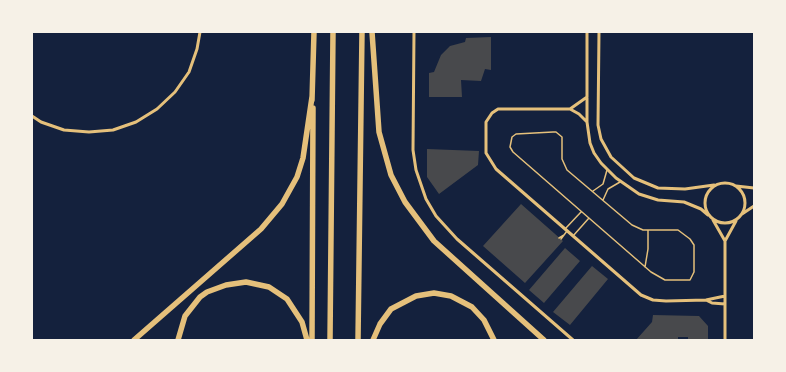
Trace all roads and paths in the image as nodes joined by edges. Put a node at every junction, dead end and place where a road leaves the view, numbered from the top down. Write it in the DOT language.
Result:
graph roads {
  1 [pos="200,32"];
  2 [pos="314,32"];
  3 [pos="333,32"];
  4 [pos="362,32"];
  5 [pos="372,32"];
  6 [pos="414,32"];
  7 [pos="587,32"];
  8 [pos="599,32"];
  9 [pos="312,97"];
  10 [pos="587,97"];
  11 [pos="570,109"];
  12 [pos="32,116"];
  13 [pos="587,122"];
  14 [pos="607,170"];
  15 [pos="620,182"];
  16 [pos="714,185"];
  17 [pos="736,186"];
  18 [pos="754,188"];
  19 [pos="593,191"];
  20 [pos="603,200"];
  21 [pos="754,206"];
  22 [pos="581,212"];
  23 [pos="708,214"];
  24 [pos="741,215"];
  25 [pos="589,218"];
  26 [pos="712,219"];
  27 [pos="736,219"];
  28 [pos="566,230"];
  29 [pos="648,230"];
  30 [pos="573,236"];
  31 [pos="560,238"];
  32 [pos="725,241"];
  33 [pos="645,267"];
  34 [pos="725,296"];
  35 [pos="706,300"];
  36 [pos="725,304"];
  37 [pos="134,340"];
  38 [pos="178,340"];
  39 [pos="307,340"];
  40 [pos="312,340"];
  41 [pos="330,340"];
  42 [pos="358,340"];
  43 [pos="373,340"];
  44 [pos="494,340"];
  45 [pos="544,340"];
  46 [pos="573,340"];
  47 [pos="725,340"];
  1 -- 12 [label="street"];
  2 -- 9 [label="highway"];
  3 -- 41 [label="highway"];
  4 -- 42 [label="highway"];
  5 -- 45 [label="highway"];
  6 -- 46 [label="street"];
  7 -- 10 [label="street"];
  8 -- 16 [label="street"];
  9 -- 37 [label="highway"];
  9 -- 40 [label="highway"];
  10 -- 11 [label="street"];
  10 -- 13 [label="street"];
  11 -- 13 [label="street"];
  11 -- 28 [label="street"];
  13 -- 14 [label="street"];
  14 -- 15 [label="street"];
  14 -- 19 [label="lane"];
  15 -- 20 [label="lane"];
  15 -- 23 [label="street"];
  16 -- 17 [label="street"];
  16 -- 23 [label="street"];
  17 -- 18 [label="street"];
  17 -- 24 [label="street"];
  19 -- 20 [label="lane"];
  19 -- 22 [label="lane"];
  20 -- 29 [label="lane"];
  21 -- 24 [label="street"];
  22 -- 25 [label="lane"];
  22 -- 28 [label="lane"];
  23 -- 26 [label="street"];
  24 -- 27 [label="street"];
  25 -- 30 [label="lane"];
  25 -- 33 [label="lane"];
  26 -- 27 [label="street"];
  26 -- 32 [label="street"];
  27 -- 32 [label="street"];
  28 -- 30 [label="street"];
  28 -- 31 [label="lane"];
  29 -- 33 [label="lane"];
  29 -- 33 [label="lane"];
  30 -- 35 [label="street"];
  32 -- 34 [label="street"];
  34 -- 35 [label="street"];
  34 -- 36 [label="street"];
  35 -- 36 [label="street"];
  36 -- 47 [label="street"];
  38 -- 39 [label="highway"];
  43 -- 44 [label="highway"];
}
